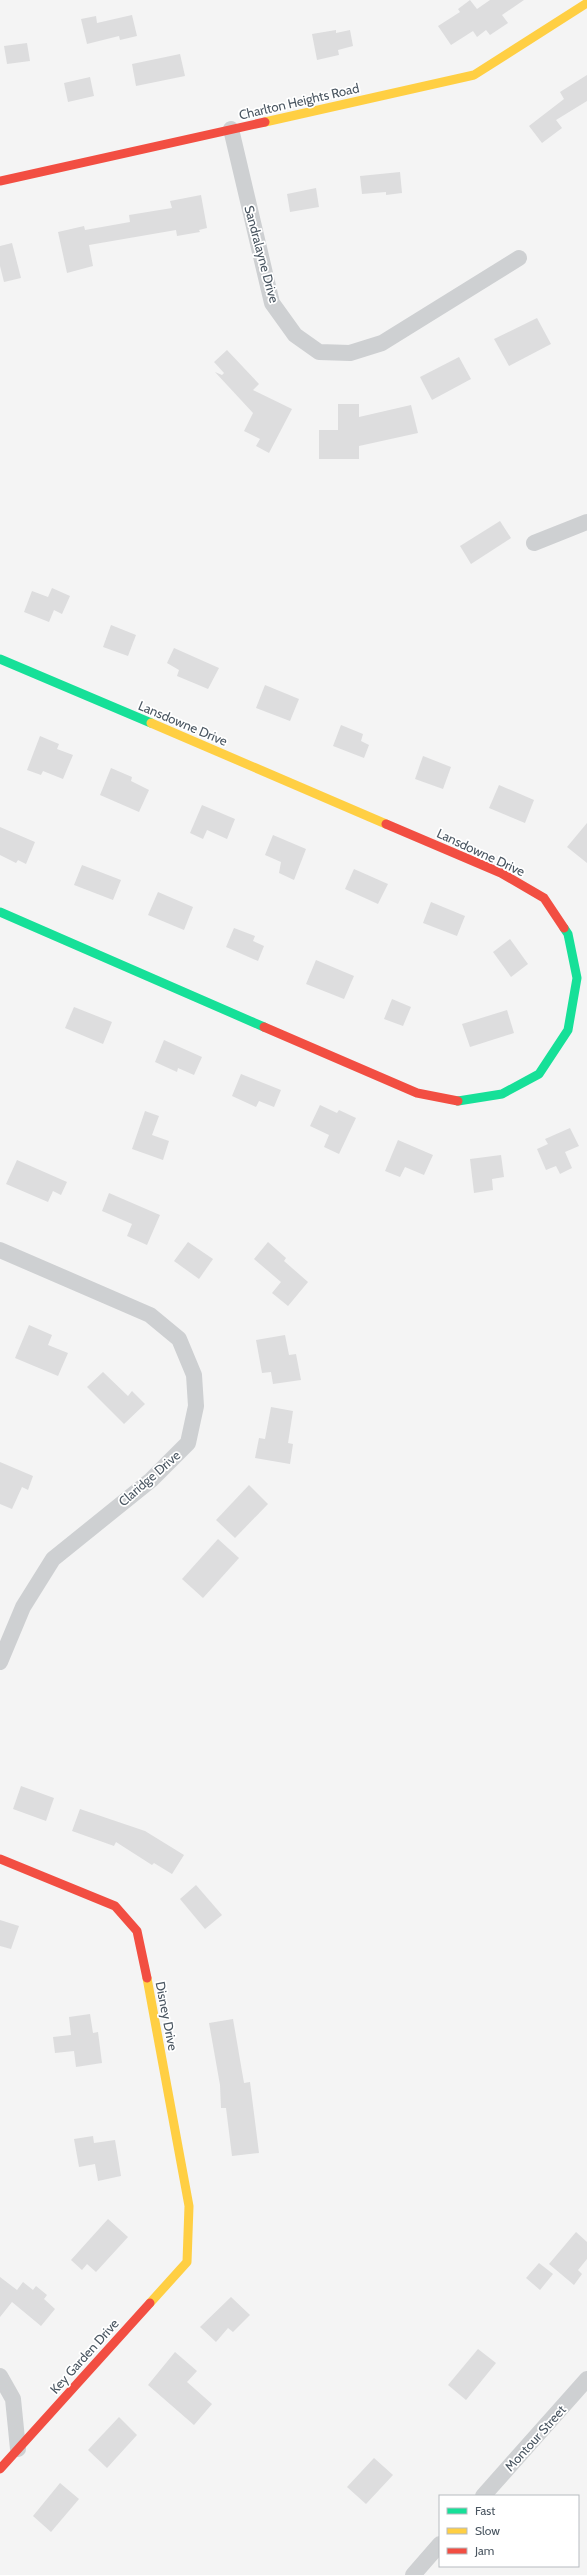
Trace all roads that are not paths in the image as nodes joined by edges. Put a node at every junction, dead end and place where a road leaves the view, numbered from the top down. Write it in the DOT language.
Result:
graph roads {
  1 [pos="587,3"];
  2 [pos="231,129"];
  3 [pos="0,180"];
  4 [pos="519,258"];
  5 [pos="587,522"];
  6 [pos="534,543"];
  7 [pos="0,659"];
  8 [pos="0,912"];
  9 [pos="0,1250"];
  10 [pos="0,1662"];
  11 [pos="0,1859"];
  12 [pos="187,2262"];
  13 [pos="0,2376"];
  14 [pos="587,2379"];
  15 [pos="18,2449"];
  16 [pos="0,2469"];
  17 [pos="484,2495"];
  18 [pos="439,2545"];
  19 [pos="413,2575"];
  1 -- 2 [label="street, Charlton Heights Road"];
  2 -- 3 [label="street, Charlton Heights Road"];
  2 -- 4 [label="street, Sandralayne Drive"];
  5 -- 6 [label="street"];
  7 -- 8 [label="street, Lansdowne Drive"];
  9 -- 10 [label="street, Claridge Drive"];
  11 -- 12 [label="street, Disney Drive"];
  12 -- 15 [label="street, Key Garden Drive"];
  13 -- 15 [label="street"];
  14 -- 17 [label="street, Montour Street"];
  15 -- 16 [label="street, Key Garden Drive"];
  18 -- 19 [label="street"];
}
